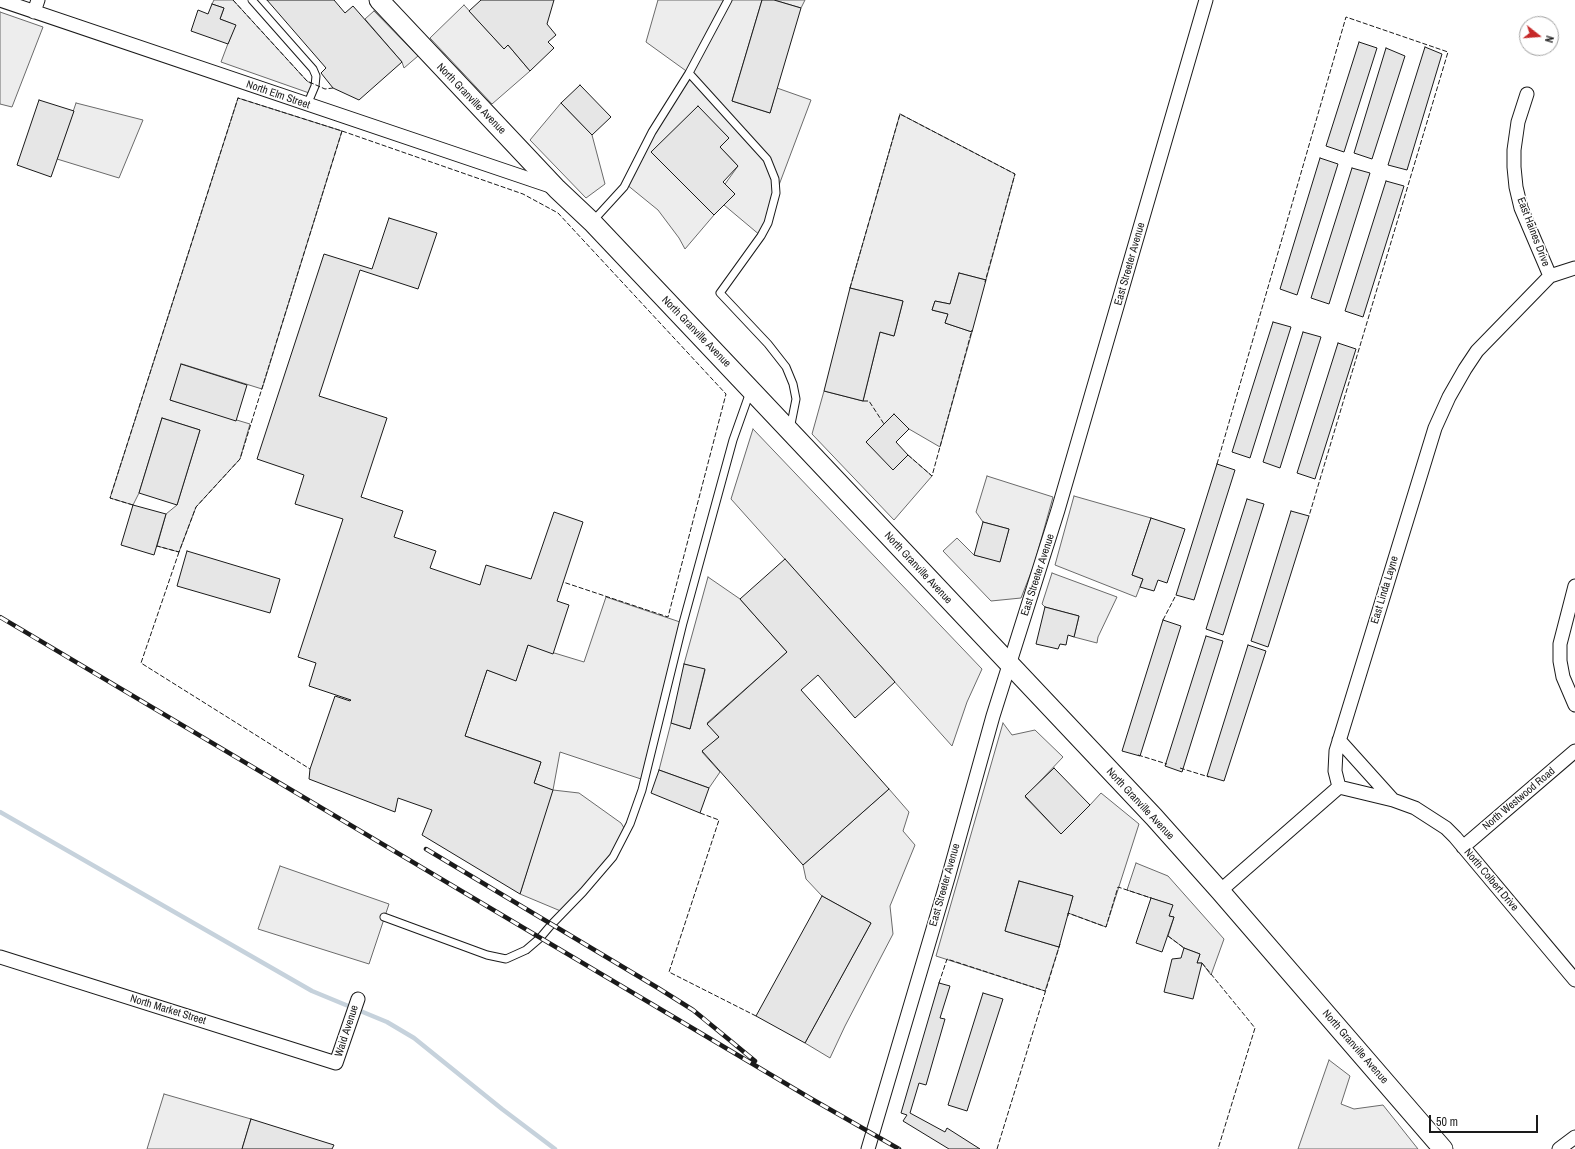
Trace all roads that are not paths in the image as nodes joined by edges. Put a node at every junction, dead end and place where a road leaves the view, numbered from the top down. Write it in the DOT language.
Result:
graph roads {
  1 [pos="0,0"];
  2 [pos="252,0"];
  3 [pos="379,0"];
  4 [pos="728,0"];
  5 [pos="1206,0"];
  6 [pos="36,6"];
  7 [pos="689,73"];
  8 [pos="1527,94"];
  9 [pos="307,105"];
  10 [pos="557,189"];
  11 [pos="592,222"];
  12 [pos="1575,268"];
  13 [pos="1550,276"];
  14 [pos="751,390"];
  15 [pos="790,431"];
  16 [pos="1575,586"];
  17 [pos="1009,664"];
  18 [pos="1575,705"];
  19 [pos="1339,740"];
  20 [pos="1575,751"];
  21 [pos="1339,787"];
  22 [pos="1393,800"];
  23 [pos="1463,847"];
  24 [pos="1220,891"];
  25 [pos="384,917"];
  26 [pos="0,957"];
  27 [pos="1575,980"];
  28 [pos="358,999"];
  29 [pos="336,1063"];
  30 [pos="1575,1136"];
  31 [pos="868,1149"];
  32 [pos="1443,1149"];
  33 [pos="1559,1149"];
  1 -- 6 [label="street, North Elm Street"];
  2 -- 9 [label="lane"];
  3 -- 10 [label="main road, North Granville Avenue"];
  4 -- 7 [label="lane"];
  5 -- 17 [label="street, East Streeter Avenue"];
  6 -- 9 [label="street, North Elm Street"];
  7 -- 11 [label="lane"];
  7 -- 15 [label="lane"];
  8 -- 13 [label="street, East Haines Drive"];
  9 -- 10 [label="street, North Elm Street"];
  10 -- 11 [label="main road, North Granville Avenue"];
  11 -- 14 [label="main road, North Granville Avenue"];
  12 -- 13 [label="street"];
  13 -- 19 [label="street, East Linda Layne"];
  14 -- 15 [label="main road, North Granville Avenue"];
  14 -- 25 [label="lane"];
  15 -- 17 [label="main road, North Granville Avenue"];
  16 -- 18 [label="street"];
  17 -- 24 [label="main road, North Granville Avenue"];
  17 -- 31 [label="street, East Streeter Avenue"];
  19 -- 21 [label="street, East Linda Layne"];
  19 -- 22 [label="street, North Colbert Drive"];
  20 -- 23 [label="street, North Westwood Road"];
  21 -- 22 [label="street, North Colbert Drive"];
  21 -- 24 [label="street"];
  22 -- 23 [label="street, North Colbert Drive"];
  23 -- 27 [label="street, North Colbert Drive"];
  24 -- 32 [label="main road, North Granville Avenue"];
  26 -- 29 [label="street, North Market Street"];
  28 -- 29 [label="street, Waid Avenue"];
  30 -- 33 [label="street"];
}
